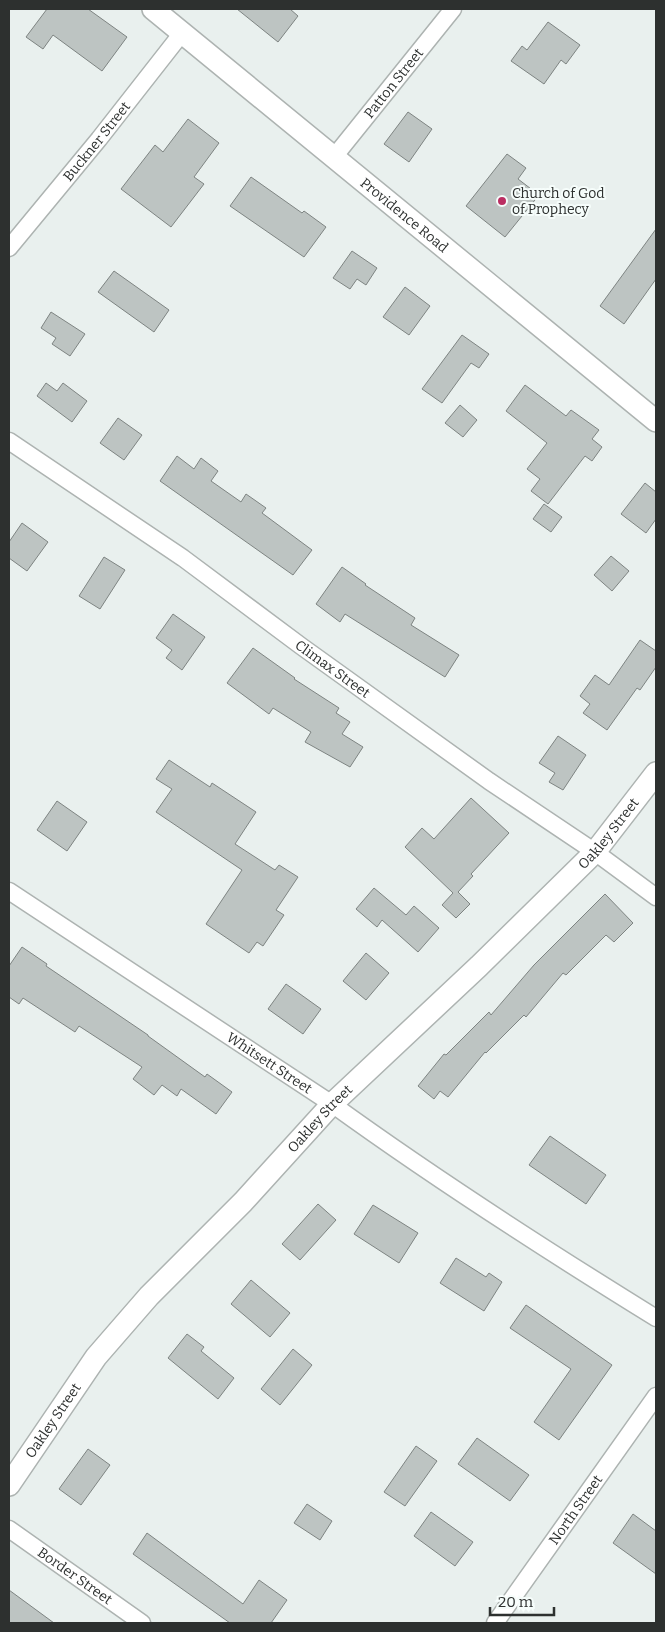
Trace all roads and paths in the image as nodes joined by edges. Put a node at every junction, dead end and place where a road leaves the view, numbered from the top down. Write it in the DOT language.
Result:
graph roads {
  1 [pos="153,9"];
  2 [pos="453,9"];
  3 [pos="182,33"];
  4 [pos="334,157"];
  5 [pos="9,248"];
  6 [pos="656,421"];
  7 [pos="9,441"];
  8 [pos="656,773"];
  9 [pos="595,852"];
  10 [pos="9,891"];
  11 [pos="656,897"];
  12 [pos="332,1104"];
  13 [pos="656,1318"];
  14 [pos="656,1396"];
  15 [pos="9,1485"];
  16 [pos="9,1529"];
  17 [pos="142,1623"];
  18 [pos="495,1623"];
  1 -- 3 [label="street, Providence Road"];
  2 -- 4 [label="street, Patton Street"];
  3 -- 4 [label="street, Providence Road"];
  3 -- 5 [label="street, Buckner Street"];
  4 -- 6 [label="street, Providence Road"];
  7 -- 9 [label="street, Climax Street"];
  8 -- 9 [label="street, Oakley Street"];
  9 -- 11 [label="street, Climax Street"];
  9 -- 12 [label="street, Oakley Street"];
  10 -- 12 [label="street, Whitsett Street"];
  12 -- 13 [label="street, Whitsett Street"];
  12 -- 15 [label="street, Oakley Street"];
  14 -- 18 [label="street, North Street"];
  16 -- 17 [label="street, Border Street"];
}
